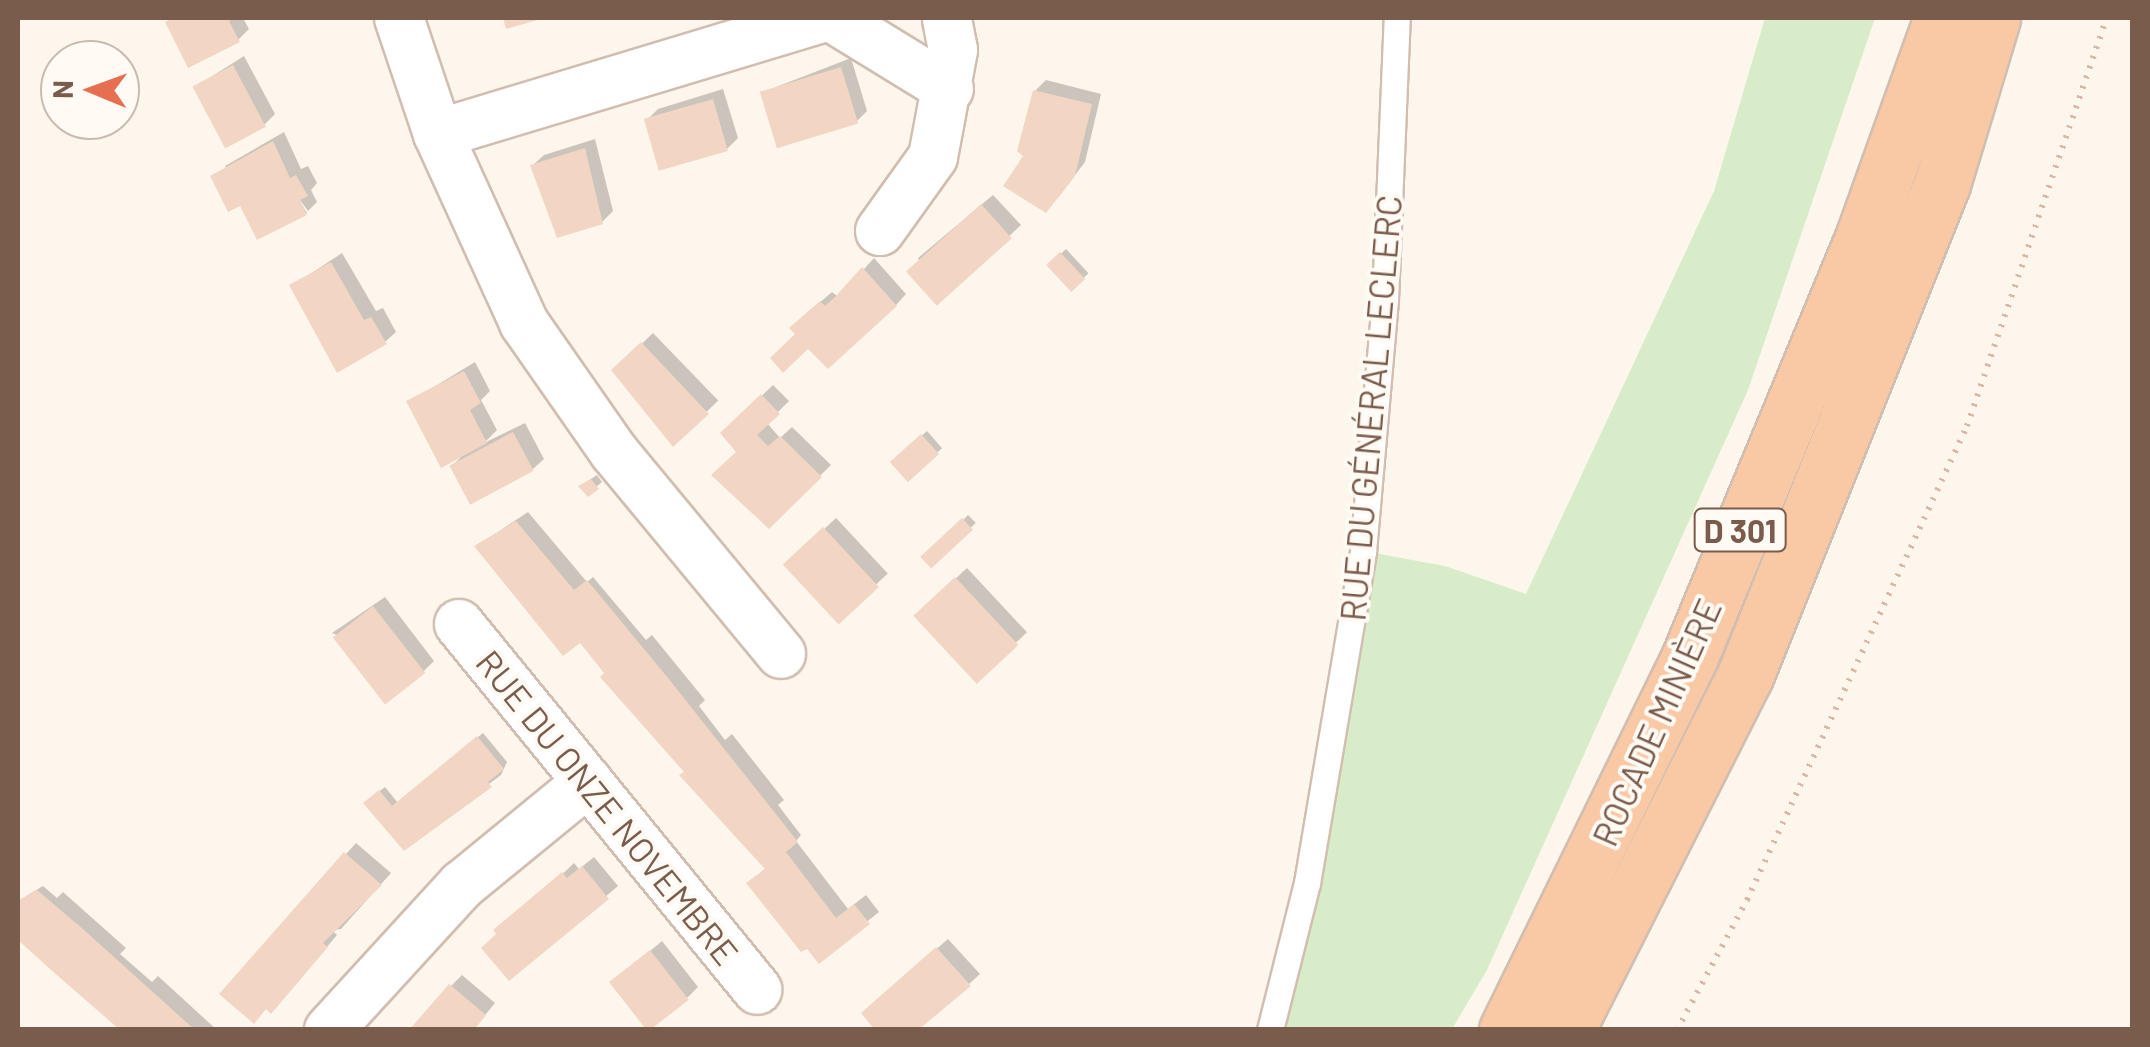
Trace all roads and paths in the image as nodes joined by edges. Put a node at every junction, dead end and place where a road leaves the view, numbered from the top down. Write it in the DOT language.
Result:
graph roads {
  1 [pos="399,18"];
  2 [pos="823,18"];
  3 [pos="833,18"];
  4 [pos="947,18"];
  5 [pos="1397,18"];
  6 [pos="1942,18"];
  7 [pos="1992,18"];
  8 [pos="2107,18"];
  9 [pos="948,88"];
  10 [pos="438,134"];
  11 [pos="880,232"];
  12 [pos="459,624"];
  13 [pos="782,654"];
  14 [pos="588,782"];
  15 [pos="757,990"];
  16 [pos="328,1030"];
  17 [pos="1270,1030"];
  18 [pos="1507,1030"];
  19 [pos="1566,1030"];
  20 [pos="1676,1030"];
  1 -- 10 [label="street"];
  2 -- 10 [label="street"];
  3 -- 9 [label="street"];
  4 -- 9 [label="street"];
  5 -- 17 [label="lane, RUE DU GÉNÉRAL LECLERC"];
  6 -- 18 [label="highway, ROCADE MINIÈRE / D 301"];
  7 -- 19 [label="highway, ROCADE MINIÈRE / D 301"];
  8 -- 20 [label="path"];
  9 -- 11 [label="street"];
  10 -- 13 [label="street"];
  12 -- 14 [label="street, RUE DU ONZE NOVEMBRE"];
  14 -- 15 [label="street, RUE DU ONZE NOVEMBRE"];
  14 -- 16 [label="street"];
}
